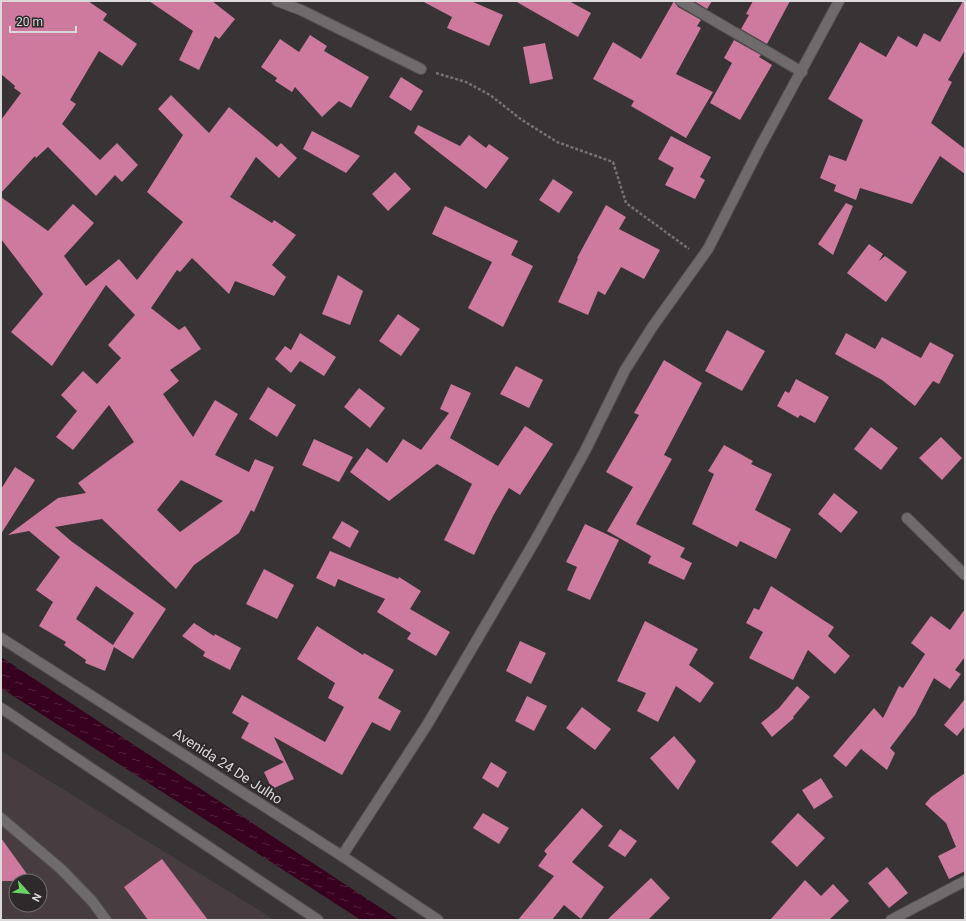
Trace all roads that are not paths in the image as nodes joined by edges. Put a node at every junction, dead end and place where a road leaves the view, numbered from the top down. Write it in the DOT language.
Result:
graph roads {
  1 [pos="277,1"];
  2 [pos="681,1"];
  3 [pos="839,1"];
  4 [pos="421,69"];
  5 [pos="802,72"];
  6 [pos="907,518"];
  7 [pos="965,576"];
  8 [pos="1,638"];
  9 [pos="1,708"];
  10 [pos="1,818"];
  11 [pos="342,856"];
  12 [pos="965,881"];
  13 [pos="106,920"];
  14 [pos="318,920"];
  15 [pos="438,920"];
  16 [pos="891,920"];
  1 -- 4 [label="street"];
  2 -- 5 [label="street"];
  3 -- 5 [label="street"];
  5 -- 11 [label="street"];
  6 -- 7 [label="street"];
  8 -- 11 [label="street, Avenida 24 De Julho"];
  9 -- 14 [label="street"];
  10 -- 13 [label="street"];
  11 -- 15 [label="street, Avenida 24 De Julho"];
  12 -- 16 [label="street"];
}
